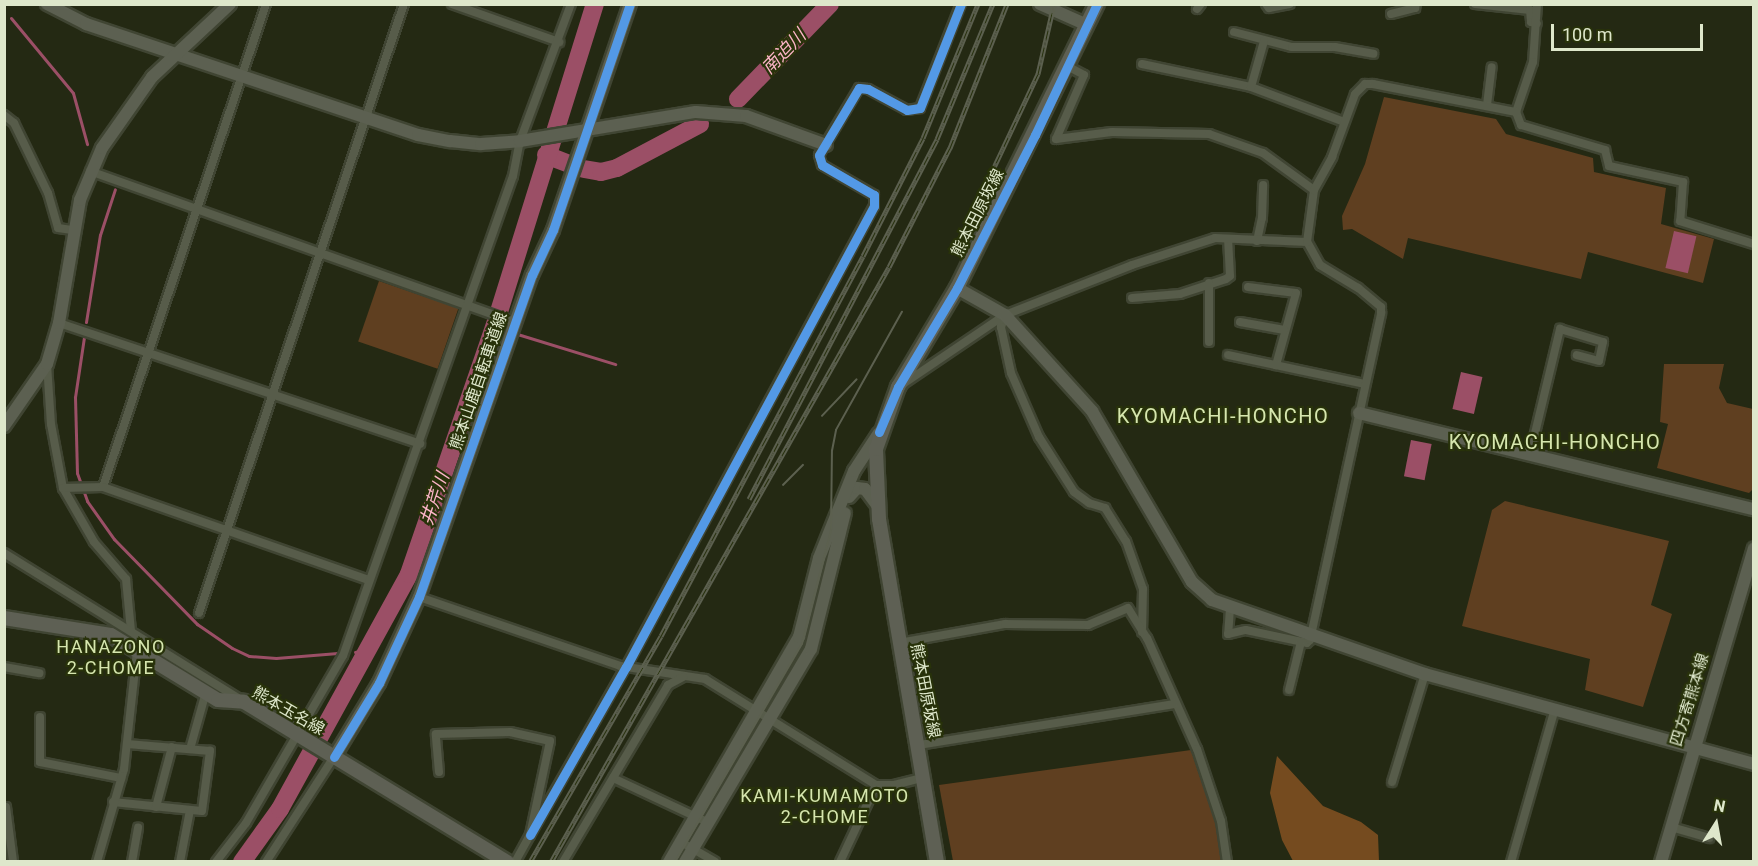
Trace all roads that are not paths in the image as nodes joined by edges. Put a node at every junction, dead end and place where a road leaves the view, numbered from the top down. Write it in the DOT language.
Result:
graph roads {
  1 [pos="47,4"];
  2 [pos="266,4"];
  3 [pos="404,4"];
  4 [pos="452,4"];
  5 [pos="571,4"];
  6 [pos="630,4"];
  7 [pos="961,4"];
  8 [pos="1040,4"];
  9 [pos="1097,4"];
  10 [pos="1266,4"];
  11 [pos="1290,4"];
  12 [pos="1416,4"];
  13 [pos="1475,4"];
  14 [pos="1537,4"];
  15 [pos="222,7"];
  16 [pos="1390,14"];
  17 [pos="1538,24"];
  18 [pos="1087,25"];
  19 [pos="1234,32"];
  20 [pos="1264,41"];
  21 [pos="559,42"];
  22 [pos="177,52"];
  23 [pos="1373,54"];
  24 [pos="1142,64"];
  25 [pos="1492,66"];
  26 [pos="1069,67"];
  27 [pos="243,74"];
  28 [pos="1251,87"];
  29 [pos="1486,105"];
  30 [pos="1516,112"];
  31 [pos="4,115"];
  32 [pos="365,116"];
  33 [pos="1344,122"];
  34 [pos="583,131"];
  35 [pos="523,140"];
  36 [pos="826,145"];
  37 [pos="90,171"];
  38 [pos="1263,185"];
  39 [pos="1314,190"];
  40 [pos="197,209"];
  41 [pos="72,230"];
  42 [pos="1228,240"];
  43 [pos="1257,241"];
  44 [pos="1307,242"];
  45 [pos="1754,244"];
  46 [pos="319,252"];
  47 [pos="1209,283"];
  48 [pos="1248,287"];
  49 [pos="957,288"];
  50 [pos="1132,298"];
  51 [pos="466,306"];
  52 [pos="1005,315"];
  53 [pos="59,322"];
  54 [pos="1240,322"];
  55 [pos="515,324"];
  56 [pos="1284,330"];
  57 [pos="1209,342"];
  58 [pos="148,354"];
  59 [pos="1228,355"];
  60 [pos="1576,355"];
  61 [pos="48,364"];
  62 [pos="1276,365"];
  63 [pos="1365,384"];
  64 [pos="898,387"];
  65 [pos="272,395"];
  66 [pos="1359,413"];
  67 [pos="4,426"];
  68 [pos="879,432"];
  69 [pos="420,444"];
  70 [pos="1530,454"];
  71 [pos="854,471"];
  72 [pos="103,487"];
  73 [pos="63,488"];
  74 [pos="849,497"];
  75 [pos="878,506"];
  76 [pos="1754,509"];
  77 [pos="226,530"];
  78 [pos="1754,548"];
  79 [pos="4,553"];
  80 [pos="368,580"];
  81 [pos="419,597"];
  82 [pos="1230,608"];
  83 [pos="199,613"];
  84 [pos="4,618"];
  85 [pos="130,631"];
  86 [pos="1142,632"];
  87 [pos="1306,638"];
  88 [pos="899,643"];
  89 [pos="137,651"];
  90 [pos="4,667"];
  91 [pos="626,667"];
  92 [pos="39,673"];
  93 [pos="1425,674"];
  94 [pos="683,676"];
  95 [pos="1289,690"];
  96 [pos="206,692"];
  97 [pos="244,702"];
  98 [pos="1174,704"];
  99 [pos="1555,709"];
  100 [pos="758,710"];
  101 [pos="40,717"];
  102 [pos="771,718"];
  103 [pos="299,735"];
  104 [pos="128,744"];
  105 [pos="919,745"];
  106 [pos="172,747"];
  107 [pos="1694,747"];
  108 [pos="190,749"];
  109 [pos="331,755"];
  110 [pos="1754,765"];
  111 [pos="439,772"];
  112 [pos="121,778"];
  113 [pos="613,778"];
  114 [pos="922,778"];
  115 [pos="1392,782"];
  116 [pos="876,784"];
  117 [pos="113,802"];
  118 [pos="6,807"];
  119 [pos="156,807"];
  120 [pos="190,810"];
  121 [pos="696,816"];
  122 [pos="709,823"];
  123 [pos="1671,827"];
  124 [pos="138,828"];
  125 [pos="530,835"];
  126 [pos="1709,838"];
  127 [pos="681,842"];
  128 [pos="693,849"];
  129 [pos="13,861"];
  130 [pos="97,861"];
  131 [pos="132,861"];
  132 [pos="180,861"];
  133 [pos="216,861"];
  134 [pos="266,861"];
  135 [pos="507,861"];
  136 [pos="515,861"];
  137 [pos="563,861"];
  138 [pos="669,861"];
  139 [pos="686,861"];
  140 [pos="715,861"];
  141 [pos="840,861"];
  142 [pos="937,861"];
  143 [pos="1227,861"];
  144 [pos="1510,861"];
  145 [pos="1661,861"];
  1 -- 22 [label="street"];
  2 -- 27 [label="street"];
  3 -- 32 [label="street"];
  4 -- 21 [label="street"];
  5 -- 21 [label="street"];
  6 -- 34 [label="street, 熊本山鹿自転車道線"];
  7 -- 36 [label="street"];
  8 -- 18 [label="street"];
  9 -- 18 [label="main road, 熊本田原坂線"];
  10 -- 11 [label="street"];
  12 -- 16 [label="street"];
  13 -- 17 [label="street"];
  14 -- 17 [label="street"];
  15 -- 22 [label="street"];
  17 -- 30 [label="street"];
  18 -- 26 [label="main road, 熊本田原坂線"];
  19 -- 20 [label="street"];
  20 -- 23 [label="street"];
  20 -- 28 [label="street"];
  21 -- 35 [label="street"];
  22 -- 27 [label="street"];
  22 -- 37 [label="street"];
  24 -- 28 [label="street"];
  25 -- 29 [label="street"];
  26 -- 39 [label="street"];
  26 -- 49 [label="main road, 熊本田原坂線"];
  27 -- 32 [label="street"];
  27 -- 40 [label="street"];
  28 -- 33 [label="street"];
  29 -- 30 [label="street"];
  29 -- 33 [label="street"];
  30 -- 45 [label="street"];
  31 -- 41 [label="street"];
  32 -- 35 [label="street"];
  32 -- 46 [label="street"];
  33 -- 39 [label="street"];
  34 -- 35 [label="street"];
  34 -- 36 [label="street"];
  34 -- 55 [label="street, 熊本山鹿自転車道線"];
  35 -- 51 [label="street"];
  36 -- 91 [label="street"];
  37 -- 40 [label="street"];
  37 -- 41 [label="street"];
  38 -- 43 [label="street"];
  39 -- 44 [label="street"];
  40 -- 46 [label="street"];
  40 -- 58 [label="street"];
  41 -- 53 [label="street"];
  42 -- 43 [label="street"];
  42 -- 47 [label="street"];
  42 -- 52 [label="street"];
  43 -- 44 [label="street"];
  44 -- 63 [label="street"];
  46 -- 51 [label="street"];
  46 -- 65 [label="street"];
  47 -- 50 [label="street"];
  47 -- 57 [label="street"];
  48 -- 56 [label="street"];
  49 -- 52 [label="street"];
  49 -- 64 [label="main road, 熊本田原坂線"];
  51 -- 55 [label="street"];
  51 -- 69 [label="street"];
  52 -- 64 [label="street"];
  52 -- 82 [label="street"];
  52 -- 86 [label="street"];
  53 -- 58 [label="street"];
  53 -- 61 [label="street"];
  54 -- 56 [label="street"];
  55 -- 81 [label="street, 熊本山鹿自転車道線"];
  56 -- 62 [label="street"];
  58 -- 65 [label="street"];
  58 -- 72 [label="street"];
  59 -- 62 [label="street"];
  60 -- 70 [label="street"];
  61 -- 67 [label="street"];
  61 -- 73 [label="street"];
  62 -- 63 [label="street"];
  63 -- 66 [label="street"];
  64 -- 68 [label="main road, 熊本田原坂線"];
  65 -- 69 [label="street"];
  65 -- 77 [label="street"];
  66 -- 70 [label="street"];
  66 -- 87 [label="street"];
  68 -- 71 [label="street"];
  68 -- 75 [label="main road, 熊本田原坂線"];
  69 -- 80 [label="street"];
  70 -- 76 [label="street"];
  71 -- 74 [label="street"];
  71 -- 100 [label="street"];
  72 -- 73 [label="street"];
  72 -- 77 [label="street"];
  73 -- 85 [label="street"];
  74 -- 75 [label="street"];
  74 -- 102 [label="street"];
  75 -- 88 [label="main road, 熊本田原坂線"];
  77 -- 80 [label="street"];
  77 -- 83 [label="street"];
  78 -- 107 [label="street, 四方寄熊本線"];
  79 -- 85 [label="street"];
  80 -- 103 [label="street"];
  81 -- 91 [label="street"];
  81 -- 109 [label="street, 熊本山鹿自転車道線"];
  82 -- 87 [label="street"];
  82 -- 87 [label="street"];
  84 -- 89 [label="main road, 熊本玉名線"];
  85 -- 97 [label="street"];
  86 -- 88 [label="street"];
  86 -- 98 [label="street"];
  87 -- 93 [label="street"];
  87 -- 95 [label="street"];
  88 -- 105 [label="main road, 熊本田原坂線"];
  89 -- 96 [label="main road, 熊本玉名線"];
  89 -- 104 [label="street"];
  90 -- 92 [label="street"];
  91 -- 94 [label="street"];
  91 -- 125 [label="street"];
  93 -- 99 [label="street"];
  93 -- 115 [label="street"];
  94 -- 100 [label="street"];
  94 -- 113 [label="street"];
  96 -- 97 [label="main road, 熊本玉名線"];
  96 -- 108 [label="street"];
  97 -- 103 [label="main road, 熊本玉名線"];
  98 -- 105 [label="street"];
  98 -- 143 [label="street"];
  99 -- 107 [label="street"];
  99 -- 144 [label="street"];
  100 -- 102 [label="street"];
  100 -- 121 [label="street"];
  101 -- 112 [label="street"];
  102 -- 116 [label="street"];
  102 -- 122 [label="street"];
  103 -- 109 [label="main road, 熊本玉名線"];
  103 -- 133 [label="street"];
  104 -- 106 [label="street"];
  104 -- 112 [label="street"];
  105 -- 114 [label="main road, 熊本田原坂線"];
  106 -- 108 [label="street"];
  106 -- 119 [label="street"];
  107 -- 110 [label="street"];
  107 -- 123 [label="street, 四方寄熊本線"];
  108 -- 120 [label="street"];
  109 -- 134 [label="street"];
  109 -- 135 [label="main road, 熊本玉名線"];
  111 -- 125 [label="street"];
  112 -- 117 [label="street"];
  113 -- 121 [label="street"];
  113 -- 137 [label="street"];
  114 -- 116 [label="street"];
  114 -- 142 [label="main road, 熊本田原坂線"];
  116 -- 141 [label="street"];
  117 -- 119 [label="street"];
  117 -- 130 [label="street"];
  118 -- 129 [label="street"];
  119 -- 120 [label="street"];
  120 -- 132 [label="street"];
  121 -- 122 [label="street"];
  121 -- 127 [label="street"];
  122 -- 128 [label="street"];
  123 -- 126 [label="street"];
  123 -- 145 [label="street, 四方寄熊本線"];
  124 -- 131 [label="street"];
  125 -- 136 [label="street"];
  127 -- 128 [label="street"];
  127 -- 138 [label="street"];
  128 -- 139 [label="street"];
  128 -- 140 [label="street"];
}
